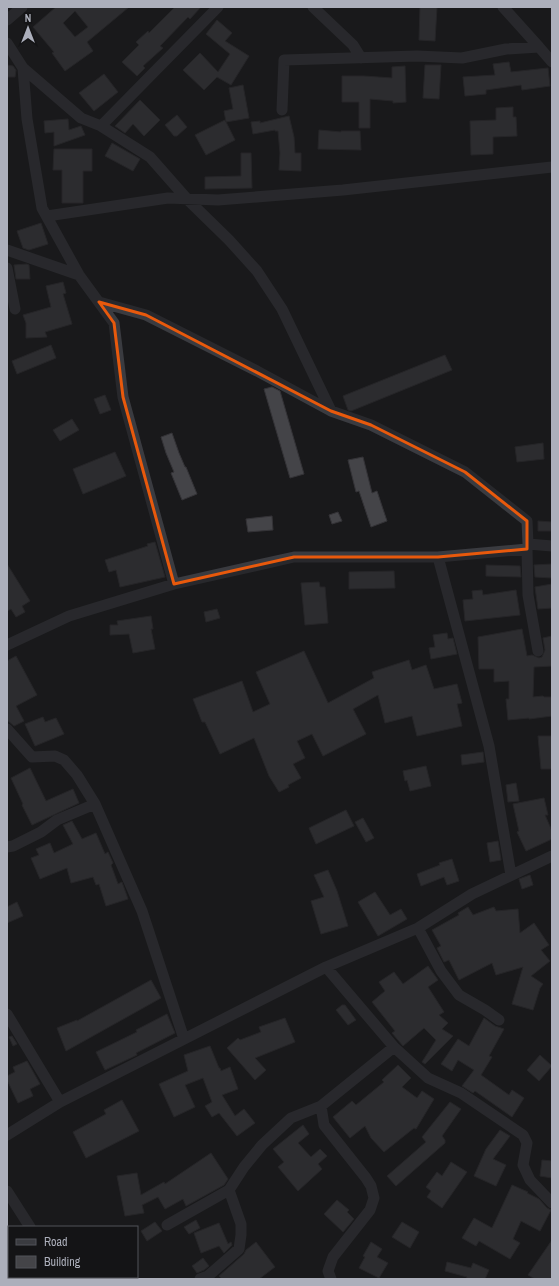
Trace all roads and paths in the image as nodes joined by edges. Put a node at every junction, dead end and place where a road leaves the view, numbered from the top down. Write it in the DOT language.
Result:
graph roads {
  1 [pos="22,7"];
  2 [pos="218,7"];
  3 [pos="313,7"];
  4 [pos="503,7"];
  5 [pos="7,20"];
  6 [pos="7,43"];
  7 [pos="538,47"];
  8 [pos="362,58"];
  9 [pos="552,62"];
  10 [pos="23,68"];
  11 [pos="282,110"];
  12 [pos="101,126"];
  13 [pos="552,167"];
  14 [pos="187,199"];
  15 [pos="47,216"];
  16 [pos="7,250"];
  17 [pos="7,268"];
  18 [pos="79,274"];
  19 [pos="99,302"];
  20 [pos="15,309"];
  21 [pos="331,411"];
  22 [pos="552,546"];
  23 [pos="527,547"];
  24 [pos="438,557"];
  25 [pos="174,584"];
  26 [pos="7,645"];
  27 [pos="538,651"];
  28 [pos="7,729"];
  29 [pos="95,804"];
  30 [pos="7,847"];
  31 [pos="552,856"];
  32 [pos="511,875"];
  33 [pos="418,928"];
  34 [pos="326,967"];
  35 [pos="7,1014"];
  36 [pos="499,1020"];
  37 [pos="184,1039"];
  38 [pos="394,1047"];
  39 [pos="60,1102"];
  40 [pos="321,1106"];
  41 [pos="7,1135"];
  42 [pos="229,1190"];
  43 [pos="7,1191"];
  44 [pos="552,1204"];
  45 [pos="167,1224"];
  46 [pos="29,1226"];
  47 [pos="200,1279"];
  48 [pos="331,1279"];
  1 -- 5 [label="street"];
  2 -- 12 [label="street"];
  3 -- 8 [label="street"];
  4 -- 7 [label="street"];
  6 -- 10 [label="street"];
  7 -- 8 [label="street"];
  7 -- 9 [label="street"];
  8 -- 11 [label="street"];
  10 -- 12 [label="street"];
  10 -- 15 [label="street"];
  12 -- 14 [label="street"];
  13 -- 14 [label="street"];
  14 -- 15 [label="street"];
  14 -- 21 [label="street"];
  15 -- 18 [label="street"];
  16 -- 18 [label="street"];
  17 -- 20 [label="street"];
  18 -- 19 [label="street"];
  19 -- 21 [label="street"];
  19 -- 25 [label="street"];
  21 -- 23 [label="street"];
  22 -- 23 [label="street"];
  23 -- 24 [label="street"];
  23 -- 27 [label="street"];
  24 -- 25 [label="street"];
  24 -- 32 [label="street"];
  25 -- 26 [label="street"];
  28 -- 29 [label="street"];
  29 -- 30 [label="street"];
  29 -- 37 [label="street"];
  31 -- 32 [label="street"];
  32 -- 33 [label="street"];
  33 -- 34 [label="street"];
  33 -- 36 [label="street"];
  34 -- 37 [label="street"];
  34 -- 38 [label="street"];
  35 -- 39 [label="street"];
  37 -- 39 [label="street"];
  38 -- 40 [label="street"];
  38 -- 44 [label="street"];
  39 -- 41 [label="street"];
  40 -- 42 [label="street"];
  40 -- 48 [label="street"];
  42 -- 45 [label="street"];
  42 -- 47 [label="street"];
  43 -- 46 [label="street"];
}
